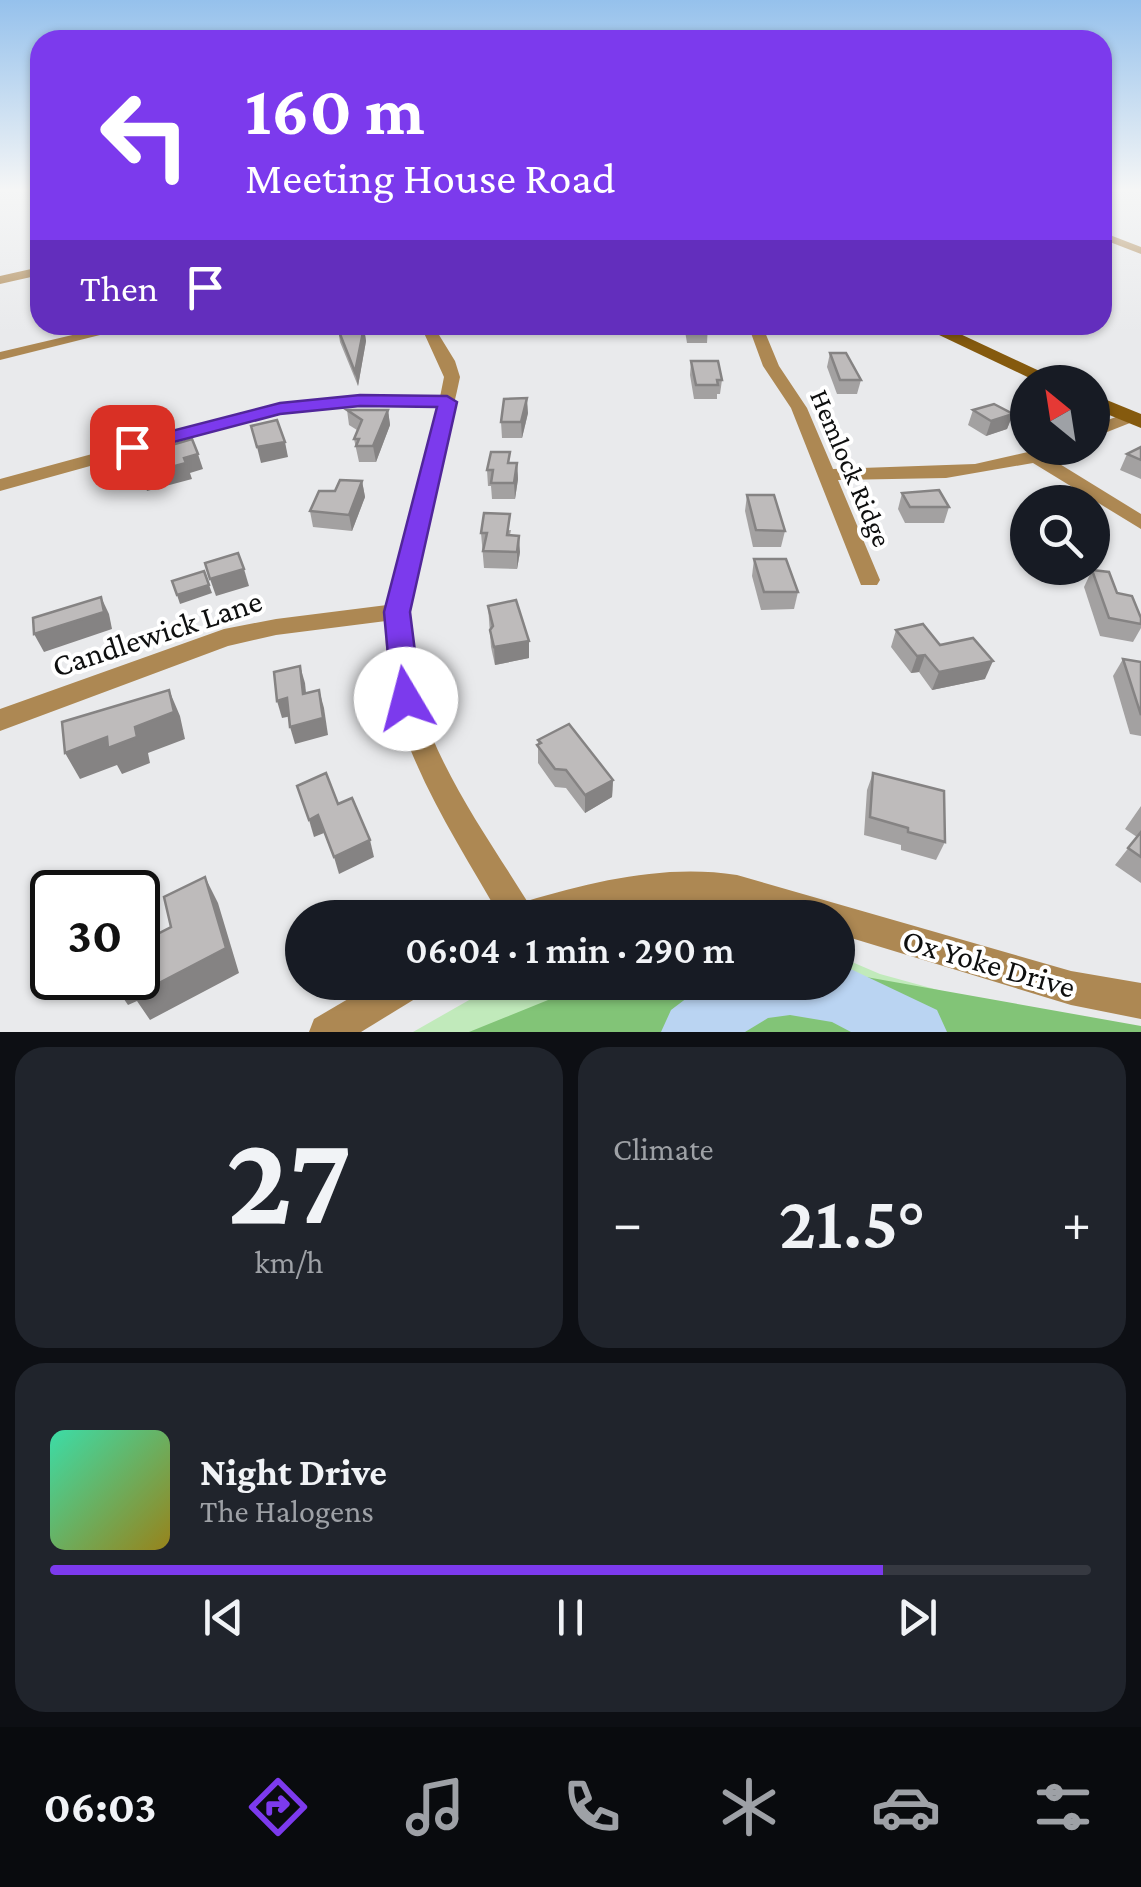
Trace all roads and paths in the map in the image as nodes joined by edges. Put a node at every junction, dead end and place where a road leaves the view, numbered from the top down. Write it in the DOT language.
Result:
graph roads {
  1 [pos="1112,239"];
  2 [pos="1141,251"];
  3 [pos="30,273"];
  4 [pos="0,280"];
  5 [pos="91,335"];
  6 [pos="432,335"];
  7 [pos="759,335"];
  8 [pos="949,335"];
  9 [pos="0,356"];
  10 [pos="1016,365"];
  11 [pos="447,402"];
  12 [pos="1110,408"];
  13 [pos="1135,420"];
  14 [pos="1110,428"];
  15 [pos="1010,464"];
  16 [pos="1048,465"];
  17 [pos="827,475"];
  18 [pos="0,485"];
  19 [pos="1141,523"];
  20 [pos="869,580"];
  21 [pos="397,612"];
  22 [pos="0,720"];
  23 [pos="512,900"];
  24 [pos="583,900"];
  25 [pos="768,900"];
  26 [pos="855,924"];
  27 [pos="381,1000"];
  28 [pos="1141,1001"];
  29 [pos="327,1032"];
  1 -- 2 [label="street"];
  3 -- 4 [label="street"];
  5 -- 9 [label="street"];
  6 -- 11 [label="street"];
  7 -- 17 [label="street, Hemlock Ridge"];
  8 -- 10 [label="main road"];
  11 -- 18 [label="street"];
  11 -- 21 [label="street"];
  12 -- 13 [label="main road"];
  13 -- 14 [label="street"];
  15 -- 17 [label="street"];
  16 -- 19 [label="street"];
  17 -- 20 [label="street, Hemlock Ridge"];
  21 -- 22 [label="street, Candlewick Lane"];
  21 -- 23 [label="street"];
  24 -- 25 [label="street, Ox Yoke Drive"];
  26 -- 28 [label="street, Ox Yoke Drive"];
  27 -- 29 [label="street"];
}
